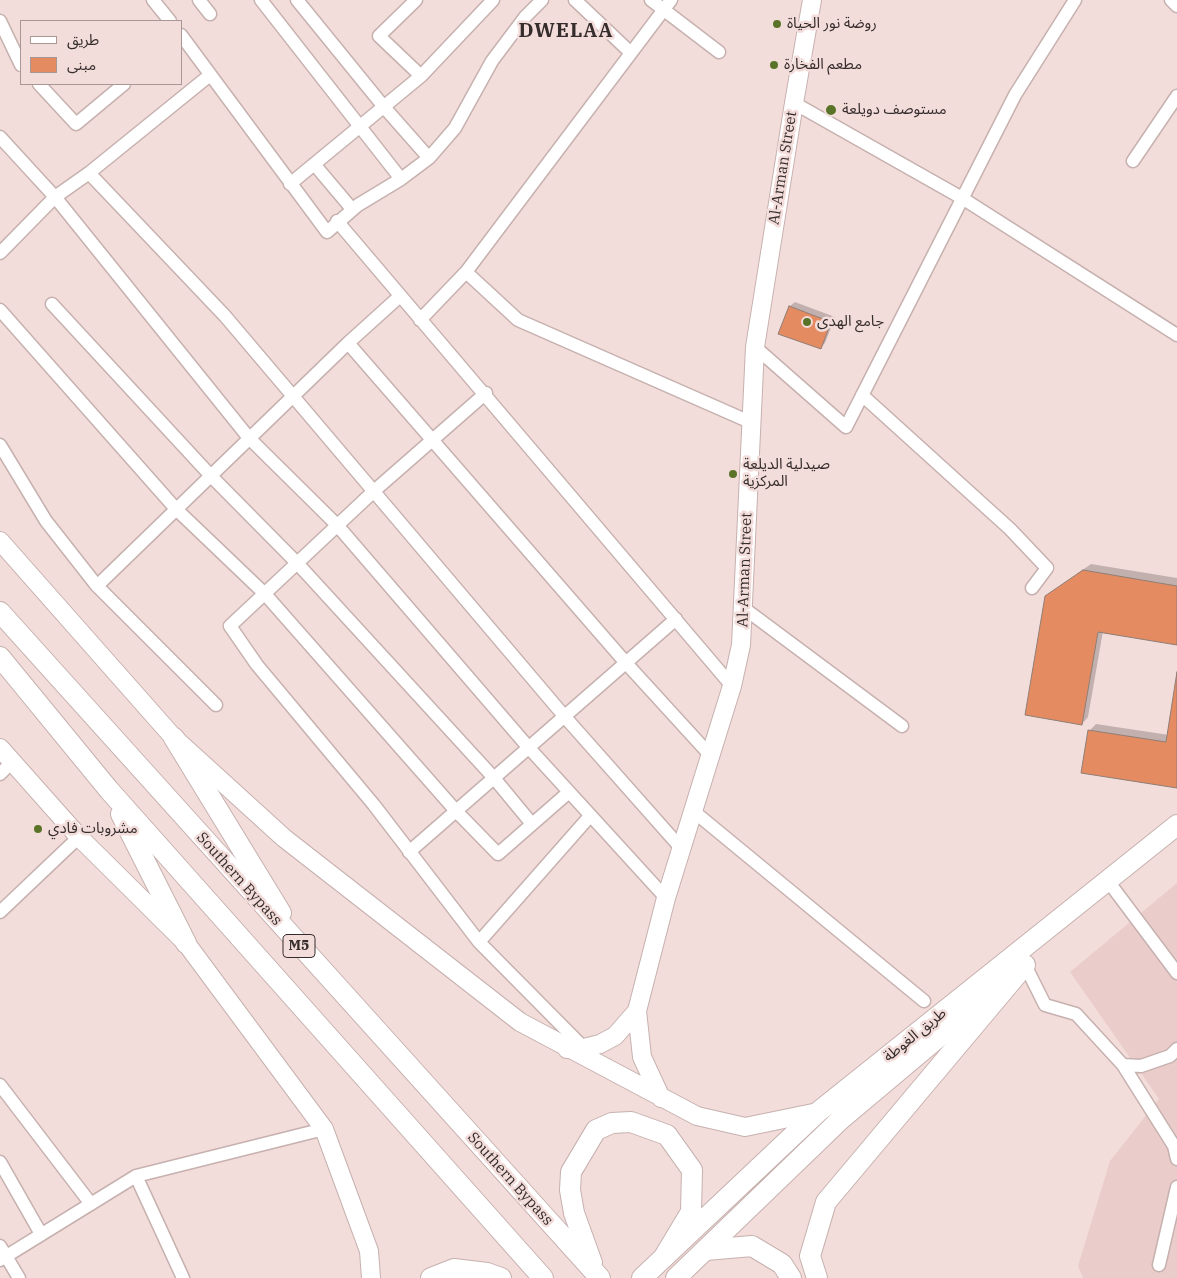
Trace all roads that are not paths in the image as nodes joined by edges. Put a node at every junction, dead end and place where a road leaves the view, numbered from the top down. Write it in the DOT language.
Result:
graph roads {
  1 [pos="153,0"];
  2 [pos="199,0"];
  3 [pos="261,0"];
  4 [pos="297,0"];
  5 [pos="416,0"];
  6 [pos="492,0"];
  7 [pos="542,0"];
  8 [pos="575,0"];
  9 [pos="651,0"];
  10 [pos="812,0"];
  11 [pos="1074,0"];
  12 [pos="1171,0"];
  13 [pos="667,5"];
  14 [pos="1177,6"];
  15 [pos="210,14"];
  16 [pos="169,20"];
  17 [pos="0,21"];
  18 [pos="182,37"];
  19 [pos="719,52"];
  20 [pos="631,53"];
  21 [pos="20,63"];
  22 [pos="210,75"];
  23 [pos="421,76"];
  24 [pos="40,85"];
  25 [pos="123,85"];
  26 [pos="1177,96"];
  27 [pos="794,103"];
  28 [pos="384,107"];
  29 [pos="360,126"];
  30 [pos="0,137"];
  31 [pos="429,158"];
  32 [pos="1133,160"];
  33 [pos="314,164"];
  34 [pos="89,173"];
  35 [pos="401,180"];
  36 [pos="290,184"];
  37 [pos="55,197"];
  38 [pos="962,198"];
  39 [pos="352,209"];
  40 [pos="337,221"];
  41 [pos="2,246"];
  42 [pos="466,272"];
  43 [pos="400,296"];
  44 [pos="52,304"];
  45 [pos="0,310"];
  46 [pos="420,320"];
  47 [pos="1177,335"];
  48 [pos="348,343"];
  49 [pos="755,347"];
  50 [pos="486,393"];
  51 [pos="862,396"];
  52 [pos="292,397"];
  53 [pos="750,422"];
  54 [pos="249,438"];
  55 [pos="431,440"];
  56 [pos="0,445"];
  57 [pos="211,476"];
  58 [pos="374,491"];
  59 [pos="176,509"];
  60 [pos="337,525"];
  61 [pos="0,541"];
  62 [pos="297,563"];
  63 [pos="97,586"];
  64 [pos="1032,588"];
  65 [pos="265,594"];
  66 [pos="744,608"];
  67 [pos="0,612"];
  68 [pos="676,619"];
  69 [pos="4,663"];
  70 [pos="626,663"];
  71 [pos="732,686"];
  72 [pos="216,705"];
  73 [pos="565,716"];
  74 [pos="902,726"];
  75 [pos="174,738"];
  76 [pos="0,748"];
  77 [pos="529,748"];
  78 [pos="710,755"];
  79 [pos="6,768"];
  80 [pos="494,778"];
  81 [pos="109,790"];
  82 [pos="568,792"];
  83 [pos="692,810"];
  84 [pos="456,811"];
  85 [pos="590,816"];
  86 [pos="532,824"];
  87 [pos="1177,825"];
  88 [pos="79,837"];
  89 [pos="1177,839"];
  90 [pos="681,848"];
  91 [pos="409,852"];
  92 [pos="1114,889"];
  93 [pos="666,898"];
  94 [pos="0,912"];
  95 [pos="479,942"];
  96 [pos="186,943"];
  97 [pos="297,944"];
  98 [pos="1025,965"];
  99 [pos="1177,973"];
  100 [pos="924,1001"];
  101 [pos="637,1011"];
  102 [pos="575,1048"];
  103 [pos="1177,1049"];
  104 [pos="1123,1065"];
  105 [pos="0,1085"];
  106 [pos="661,1098"];
  107 [pos="818,1112"];
  108 [pos="324,1129"];
  109 [pos="1177,1159"];
  110 [pos="0,1162"];
  111 [pos="136,1176"];
  112 [pos="1177,1187"];
  113 [pos="91,1204"];
  114 [pos="41,1234"];
  115 [pos="706,1250"];
  116 [pos="2,1254"];
  117 [pos="664,1257"];
  118 [pos="1159,1265"];
  119 [pos="597,1275"];
  120 [pos="19,1278"];
  121 [pos="183,1278"];
  122 [pos="371,1278"];
  123 [pos="431,1278"];
  124 [pos="501,1278"];
  125 [pos="543,1278"];
  126 [pos="642,1278"];
  127 [pos="676,1278"];
  128 [pos="791,1278"];
  129 [pos="817,1278"];
  1 -- 16 [label="street"];
  2 -- 15 [label="street"];
  3 -- 29 [label="street"];
  4 -- 28 [label="street"];
  5 -- 23 [label="street"];
  6 -- 23 [label="street"];
  7 -- 31 [label="street"];
  8 -- 20 [label="street"];
  9 -- 13 [label="street"];
  10 -- 27 [label="main road, Al-Arman Street"];
  11 -- 38 [label="street"];
  12 -- 14 [label="street"];
  13 -- 19 [label="street"];
  13 -- 20 [label="street"];
  17 -- 21 [label="street"];
  18 -- 22 [label="street"];
  20 -- 42 [label="street"];
  22 -- 34 [label="street"];
  22 -- 36 [label="street"];
  23 -- 28 [label="street"];
  24 -- 25 [label="street"];
  26 -- 32 [label="street"];
  27 -- 38 [label="street"];
  27 -- 49 [label="main road, Al-Arman Street"];
  28 -- 29 [label="street"];
  28 -- 31 [label="street"];
  29 -- 33 [label="street"];
  29 -- 35 [label="street"];
  30 -- 37 [label="street"];
  31 -- 35 [label="street"];
  33 -- 36 [label="street"];
  33 -- 39 [label="street"];
  34 -- 37 [label="street"];
  34 -- 52 [label="street"];
  35 -- 39 [label="street"];
  36 -- 40 [label="street"];
  37 -- 41 [label="street"];
  37 -- 54 [label="street"];
  38 -- 47 [label="street"];
  38 -- 51 [label="street"];
  39 -- 40 [label="street"];
  40 -- 43 [label="street"];
  42 -- 46 [label="street"];
  42 -- 53 [label="street"];
  43 -- 46 [label="street"];
  43 -- 48 [label="street"];
  44 -- 57 [label="street"];
  45 -- 59 [label="street"];
  46 -- 50 [label="street"];
  48 -- 52 [label="street"];
  48 -- 55 [label="street"];
  49 -- 51 [label="street"];
  49 -- 53 [label="main road, Al-Arman Street"];
  50 -- 55 [label="street"];
  50 -- 68 [label="street"];
  51 -- 64 [label="street"];
  52 -- 54 [label="street"];
  52 -- 58 [label="street"];
  53 -- 66 [label="main road, Al-Arman Street"];
  54 -- 57 [label="street"];
  54 -- 60 [label="street"];
  55 -- 58 [label="street"];
  55 -- 70 [label="street"];
  56 -- 63 [label="street"];
  57 -- 59 [label="street"];
  57 -- 62 [label="street"];
  58 -- 60 [label="street"];
  58 -- 73 [label="street"];
  59 -- 63 [label="street"];
  59 -- 65 [label="street"];
  60 -- 62 [label="street"];
  60 -- 77 [label="street"];
  61 -- 75 [label="main road"];
  62 -- 65 [label="street"];
  62 -- 80 [label="street"];
  63 -- 72 [label="street"];
  65 -- 84 [label="street"];
  65 -- 91 [label="street"];
  66 -- 71 [label="main road, Al-Arman Street"];
  66 -- 74 [label="street"];
  67 -- 97 [label="main road, Southern Bypass / M5"];
  68 -- 70 [label="street"];
  68 -- 71 [label="street"];
  69 -- 81 [label="main road, M5"];
  70 -- 73 [label="street"];
  70 -- 78 [label="street"];
  71 -- 78 [label="main road, Al-Arman Street"];
  73 -- 77 [label="street"];
  73 -- 90 [label="street"];
  75 -- 97 [label="main road"];
  75 -- 102 [label="main road"];
  76 -- 79 [label="main road"];
  77 -- 80 [label="street"];
  77 -- 82 [label="street"];
  78 -- 83 [label="main road, Al-Arman Street"];
  79 -- 88 [label="main road"];
  80 -- 84 [label="street"];
  80 -- 86 [label="street"];
  81 -- 96 [label="main road"];
  81 -- 125 [label="main road, M5"];
  82 -- 85 [label="street"];
  82 -- 86 [label="street"];
  83 -- 90 [label="main road, Al-Arman Street"];
  83 -- 100 [label="street"];
  84 -- 86 [label="street"];
  84 -- 91 [label="street"];
  85 -- 93 [label="street"];
  85 -- 95 [label="street"];
  87 -- 107 [label="main road, طريق الغوطة"];
  88 -- 94 [label="street"];
  88 -- 96 [label="main road"];
  89 -- 92 [label="main road"];
  90 -- 93 [label="main road, Al-Arman Street"];
  91 -- 95 [label="street"];
  92 -- 98 [label="main road"];
  92 -- 99 [label="street"];
  93 -- 101 [label="main road, Al-Arman Street"];
  95 -- 102 [label="street"];
  96 -- 108 [label="main road"];
  97 -- 119 [label="main road, Southern Bypass / M5"];
  98 -- 104 [label="street"];
  98 -- 115 [label="main road"];
  98 -- 129 [label="main road"];
  101 -- 102 [label="main road, Al-Arman Street"];
  101 -- 106 [label="main road, Al-Arman Street"];
  102 -- 106 [label="main road"];
  103 -- 104 [label="street"];
  104 -- 109 [label="street"];
  105 -- 113 [label="street"];
  106 -- 107 [label="main road"];
  107 -- 117 [label="main road, طريق الغوطة"];
  108 -- 111 [label="street"];
  108 -- 122 [label="main road"];
  110 -- 114 [label="street"];
  111 -- 113 [label="street"];
  111 -- 121 [label="street"];
  112 -- 118 [label="street"];
  113 -- 114 [label="street"];
  114 -- 116 [label="street"];
  115 -- 127 [label="main road"];
  115 -- 128 [label="main road"];
  116 -- 120 [label="street"];
  117 -- 119 [label="main road"];
  117 -- 126 [label="main road"];
  123 -- 124 [label="main road"];
}
